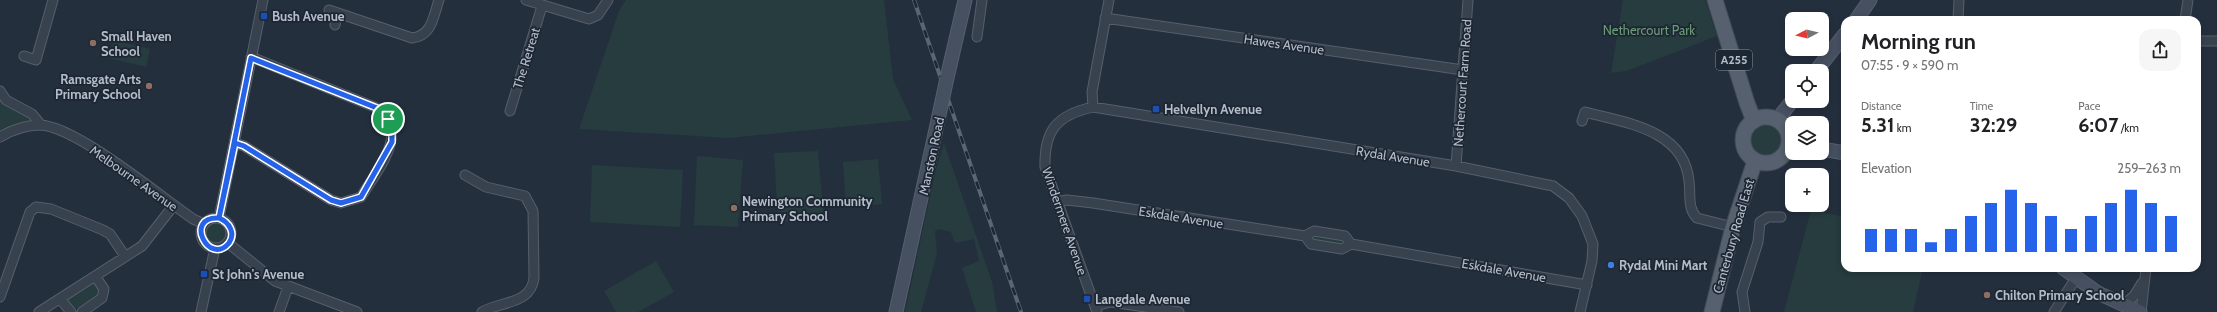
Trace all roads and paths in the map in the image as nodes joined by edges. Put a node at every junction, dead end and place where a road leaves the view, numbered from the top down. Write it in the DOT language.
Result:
graph roads {
  1 [pos="54,0"];
  2 [pos="263,0"];
  3 [pos="439,0"];
  4 [pos="526,0"];
  5 [pos="608,0"];
  6 [pos="965,0"];
  7 [pos="982,0"];
  8 [pos="1109,0"];
  9 [pos="1468,0"];
  10 [pos="1715,0"];
  11 [pos="1870,0"];
  12 [pos="1959,0"];
  13 [pos="2188,0"];
  14 [pos="542,6"];
  15 [pos="1859,16"];
  16 [pos="1958,16"];
  17 [pos="2186,16"];
  18 [pos="1105,18"];
  19 [pos="335,25"];
  20 [pos="977,37"];
  21 [pos="1841,39"];
  22 [pos="2201,41"];
  23 [pos="2217,41"];
  24 [pos="24,56"];
  25 [pos="251,58"];
  26 [pos="1821,64"];
  27 [pos="1463,70"];
  28 [pos="0,91"];
  29 [pos="1092,107"];
  30 [pos="1787,108"];
  31 [pos="510,111"];
  32 [pos="1754,120"];
  33 [pos="1778,120"];
  34 [pos="1582,121"];
  35 [pos="41,125"];
  36 [pos="1785,128"];
  37 [pos="0,137"];
  38 [pos="235,143"];
  39 [pos="1829,150"];
  40 [pos="1785,152"];
  41 [pos="1841,152"];
  42 [pos="1755,161"];
  43 [pos="1456,166"];
  44 [pos="465,175"];
  45 [pos="1057,202"];
  46 [pos="174,206"];
  47 [pos="1780,217"];
  48 [pos="219,218"];
  49 [pos="204,224"];
  50 [pos="1733,228"];
  51 [pos="1305,236"];
  52 [pos="228,243"];
  53 [pos="1351,244"];
  54 [pos="215,248"];
  55 [pos="125,256"];
  56 [pos="2068,272"];
  57 [pos="2145,272"];
  58 [pos="95,276"];
  59 [pos="2076,278"];
  60 [pos="2144,280"];
  61 [pos="1587,285"];
  62 [pos="288,287"];
  63 [pos="0,297"];
  64 [pos="60,299"];
  65 [pos="2122,306"];
  66 [pos="1096,309"];
  67 [pos="39,312"];
  68 [pos="71,312"];
  69 [pos="82,312"];
  70 [pos="201,312"];
  71 [pos="279,312"];
  72 [pos="354,312"];
  73 [pos="482,312"];
  74 [pos="896,312"];
  75 [pos="1179,312"];
  76 [pos="1580,312"];
  77 [pos="1712,312"];
  78 [pos="1745,312"];
  79 [pos="2054,312"];
  80 [pos="2140,312"];
  1 -- 24 [label="street"];
  2 -- 25 [label="street"];
  3 -- 19 [label="street"];
  4 -- 14 [label="street"];
  5 -- 14 [label="street"];
  6 -- 74 [label="main road, Manston Road, bridge"];
  7 -- 20 [label="street"];
  8 -- 18 [label="street"];
  9 -- 27 [label="street, Nethercourt Farm Road"];
  10 -- 32 [label="main road, A255"];
  11 -- 15 [label="main road"];
  12 -- 16 [label="street"];
  13 -- 17 [label="street"];
  14 -- 31 [label="street, The Retreat"];
  18 -- 27 [label="street, Hawes Avenue"];
  18 -- 29 [label="street"];
  21 -- 26 [label="main road"];
  22 -- 23 [label="street"];
  25 -- 38 [label="street"];
  25 -- 38 [label="street"];
  27 -- 43 [label="street, Nethercourt Farm Road"];
  28 -- 35 [label="street, Melbourne Avenue"];
  29 -- 43 [label="street, Rydal Avenue"];
  29 -- 45 [label="street, Windermere Avenue"];
  30 -- 33 [label="main road"];
  32 -- 33 [label="main road"];
  32 -- 42 [label="main road"];
  33 -- 36 [label="main road"];
  34 -- 50 [label="street"];
  35 -- 37 [label="street, Melbourne Avenue"];
  35 -- 46 [label="street, Melbourne Avenue"];
  38 -- 48 [label="street"];
  39 -- 41 [label="main road"];
  40 -- 42 [label="main road"];
  42 -- 50 [label="main road, Canterbury Road East"];
  43 -- 61 [label="street, Rydal Avenue"];
  44 -- 73 [label="street"];
  45 -- 51 [label="street, Eskdale Avenue"];
  45 -- 66 [label="street, Windermere Avenue"];
  46 -- 49 [label="street, Melbourne Avenue"];
  46 -- 55 [label="street"];
  47 -- 78 [label="street"];
  48 -- 49 [label="street"];
  48 -- 52 [label="street"];
  49 -- 54 [label="street"];
  50 -- 77 [label="main road, Canterbury Road East"];
  51 -- 53 [label="street, Eskdale Avenue"];
  51 -- 53 [label="street, Eskdale Avenue"];
  52 -- 54 [label="street"];
  52 -- 62 [label="street"];
  53 -- 61 [label="street, Eskdale Avenue"];
  54 -- 70 [label="street"];
  55 -- 58 [label="street"];
  55 -- 63 [label="street"];
  56 -- 59 [label="main road"];
  57 -- 60 [label="street"];
  58 -- 64 [label="street"];
  58 -- 69 [label="street"];
  59 -- 65 [label="main road"];
  59 -- 79 [label="street"];
  60 -- 65 [label="street"];
  60 -- 80 [label="street"];
  61 -- 76 [label="street, Rydal Avenue"];
  62 -- 71 [label="street"];
  62 -- 72 [label="street"];
  64 -- 67 [label="street"];
  64 -- 68 [label="street"];
  65 -- 80 [label="main road"];
  66 -- 75 [label="street"];
}
